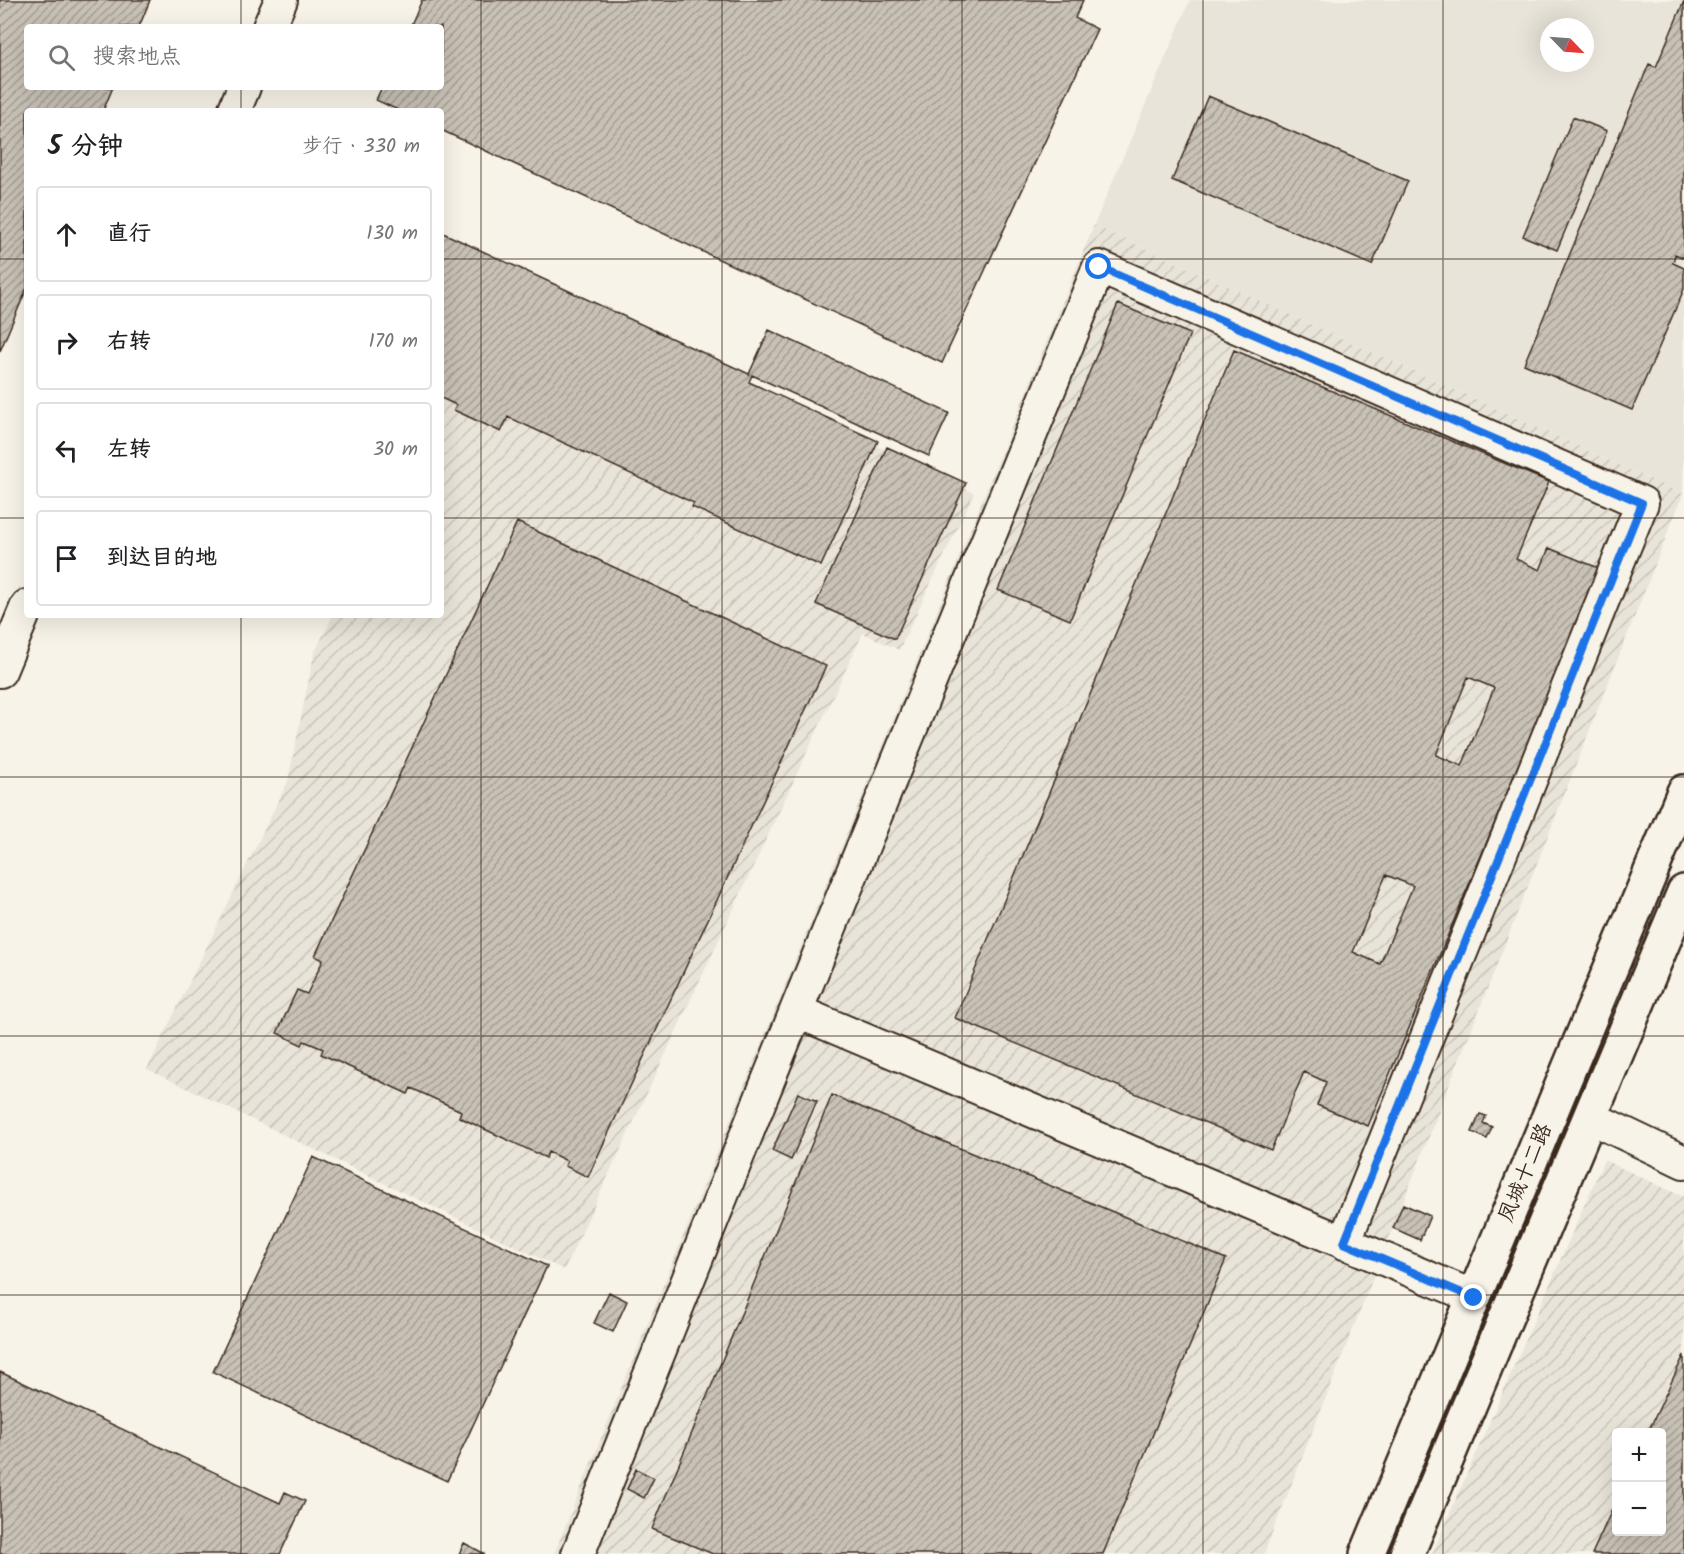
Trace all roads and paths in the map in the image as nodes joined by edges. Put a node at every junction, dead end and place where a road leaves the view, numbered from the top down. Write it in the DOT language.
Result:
graph roads {
  1 [pos="281,0"];
  2 [pos="270,24"];
  3 [pos="243,90"];
  4 [pos="235,108"];
  5 [pos="24,613"];
  6 [pos="0,670"];
  7 [pos="1684,792"];
  8 [pos="1684,892"];
  9 [pos="796,1011"];
  10 [pos="1590,1117"];
  11 [pos="1684,1162"];
  12 [pos="1344,1243"];
  13 [pos="1474,1298"];
  14 [pos="578,1554"];
  15 [pos="1367,1554"];
  16 [pos="1407,1554"];
  1 -- 2 [label="street"];
  3 -- 4 [label="street"];
  5 -- 6 [label="street"];
  7 -- 13 [label="main road, 凤城十二路"];
  8 -- 10 [label="main road, 凤城十二路"];
  9 -- 12 [label="street"];
  9 -- 12 [label="street"];
  9 -- 14 [label="street"];
  10 -- 11 [label="street"];
  10 -- 16 [label="main road, 凤城十二路"];
  12 -- 13 [label="street"];
  13 -- 15 [label="main road, 凤城十二路"];
}
